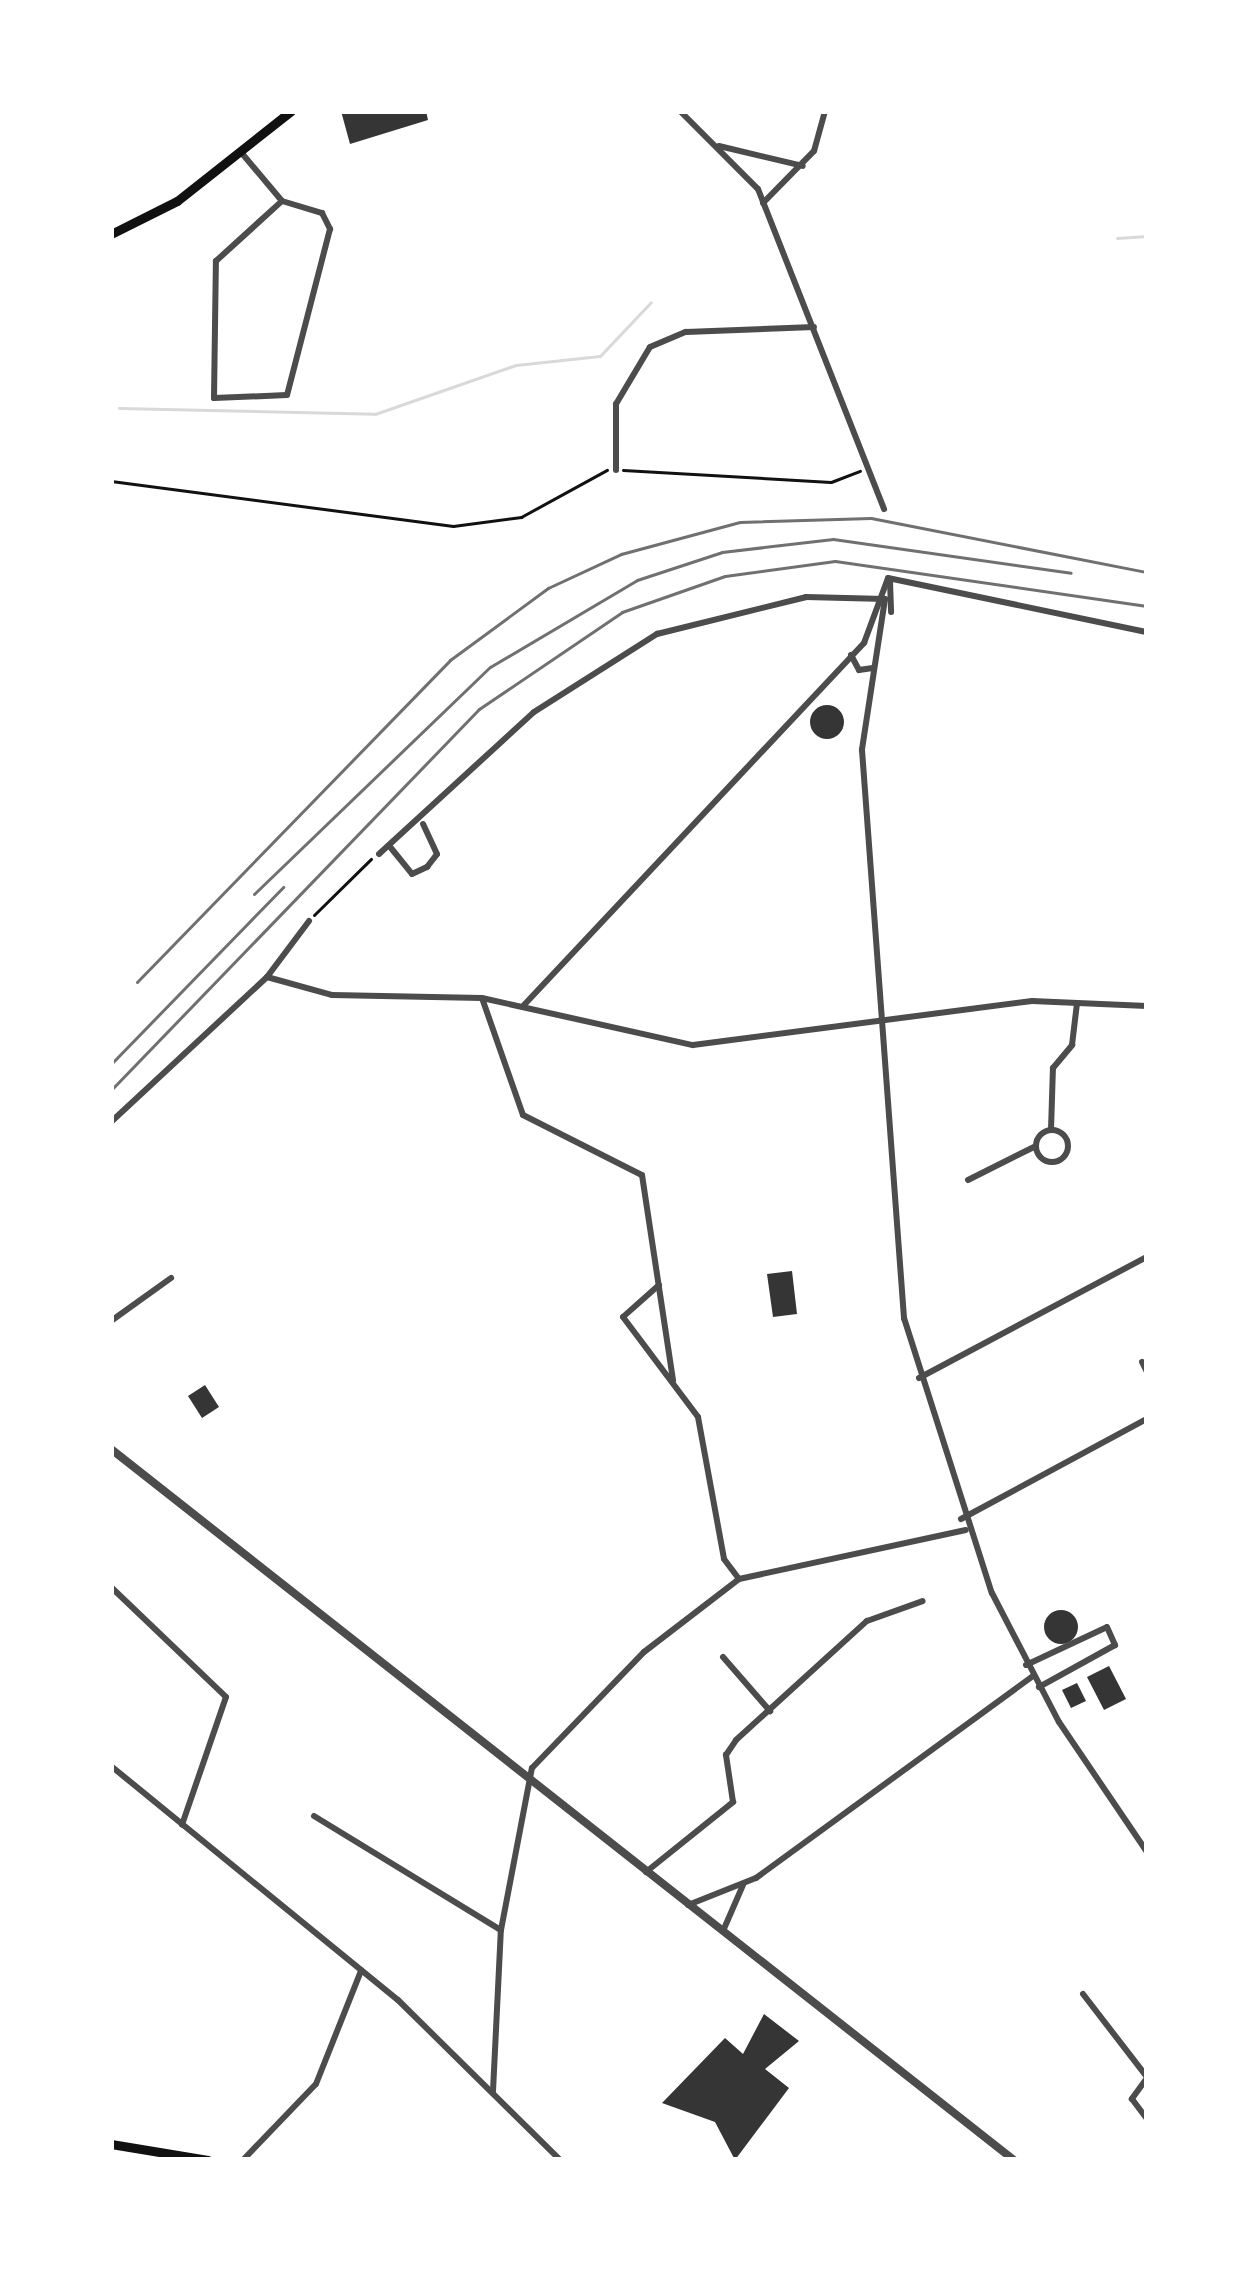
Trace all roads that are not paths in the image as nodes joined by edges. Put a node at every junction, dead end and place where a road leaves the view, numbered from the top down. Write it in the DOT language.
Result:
graph roads {
  1 [pos="291,111"];
  2 [pos="680,111"];
  3 [pos="824,111"];
  4 [pos="716,145"];
  5 [pos="239,151"];
  6 [pos="803,166"];
  7 [pos="282,201"];
  8 [pos="763,203"];
  9 [pos="111,235"];
  10 [pos="814,327"];
  11 [pos="616,470"];
  12 [pos="884,509"];
  13 [pos="888,578"];
  14 [pos="885,599"];
  15 [pos="886,629"];
  16 [pos="1147,632"];
  17 [pos="864,644"];
  18 [pos="877,652"];
  19 [pos="851,656"];
  20 [pos="873,668"];
  21 [pos="423,824"];
  22 [pos="391,848"];
  23 [pos="380,854"];
  24 [pos="309,921"];
  25 [pos="267,977"];
  26 [pos="482,998"];
  27 [pos="1077,1002"];
  28 [pos="524,1005"];
  29 [pos="1147,1006"];
  30 [pos="881,1018"];
  31 [pos="116,1110"];
  32 [pos="111,1123"];
  33 [pos="1051,1130"];
  34 [pos="1036,1146"];
  35 [pos="968,1180"];
  36 [pos="1147,1257"];
  37 [pos="171,1277"];
  38 [pos="659,1285"];
  39 [pos="111,1321"];
  40 [pos="1142,1362"];
  41 [pos="1147,1372"];
  42 [pos="919,1378"];
  43 [pos="673,1381"];
  44 [pos="1147,1419"];
  45 [pos="111,1449"];
  46 [pos="961,1519"];
  47 [pos="966,1530"];
  48 [pos="739,1579"];
  49 [pos="111,1587"];
  50 [pos="923,1601"];
  51 [pos="722,1657"];
  52 [pos="1026,1665"];
  53 [pos="1033,1676"];
  54 [pos="1039,1687"];
  55 [pos="770,1712"];
  56 [pos="111,1766"];
  57 [pos="524,1777"];
  58 [pos="314,1816"];
  59 [pos="182,1825"];
  60 [pos="1147,1850"];
  61 [pos="646,1872"];
  62 [pos="743,1885"];
  63 [pos="687,1905"];
  64 [pos="501,1930"];
  65 [pos="722,1933"];
  66 [pos="361,1971"];
  67 [pos="1083,1994"];
  68 [pos="1147,2077"];
  69 [pos="493,2091"];
  70 [pos="1147,2119"];
  71 [pos="111,2144"];
  72 [pos="208,2160"];
  73 [pos="243,2160"];
  74 [pos="560,2160"];
  75 [pos="1014,2160"];
  1 -- 5 [label="main road"];
  2 -- 4 [label="street"];
  3 -- 6 [label="street"];
  4 -- 6 [label="street"];
  4 -- 8 [label="street"];
  5 -- 7 [label="street"];
  5 -- 9 [label="main road"];
  6 -- 8 [label="street"];
  7 -- 7 [label="street"];
  8 -- 10 [label="street"];
  10 -- 11 [label="street"];
  10 -- 12 [label="street"];
  13 -- 14 [label="street"];
  13 -- 15 [label="street"];
  13 -- 16 [label="street"];
  14 -- 15 [label="street"];
  14 -- 17 [label="street"];
  14 -- 21 [label="street"];
  15 -- 18 [label="street"];
  17 -- 18 [label="street"];
  17 -- 19 [label="street"];
  18 -- 20 [label="street"];
  19 -- 20 [label="street"];
  19 -- 28 [label="street"];
  20 -- 30 [label="street"];
  21 -- 22 [label="street"];
  21 -- 22 [label="street"];
  22 -- 23 [label="street"];
  24 -- 25 [label="street"];
  25 -- 26 [label="street"];
  25 -- 31 [label="street"];
  26 -- 28 [label="street"];
  26 -- 38 [label="street"];
  27 -- 29 [label="street"];
  27 -- 30 [label="street"];
  27 -- 33 [label="street"];
  28 -- 30 [label="street"];
  30 -- 42 [label="street"];
  31 -- 32 [label="street"];
  33 -- 34 [label="street"];
  33 -- 34 [label="street"];
  34 -- 35 [label="street"];
  36 -- 42 [label="street"];
  37 -- 39 [label="street"];
  38 -- 43 [label="street"];
  38 -- 43 [label="street"];
  40 -- 41 [label="street"];
  42 -- 46 [label="street"];
  43 -- 48 [label="street"];
  44 -- 46 [label="street"];
  45 -- 57 [label="street"];
  46 -- 47 [label="street"];
  47 -- 48 [label="street"];
  47 -- 52 [label="street"];
  48 -- 57 [label="street"];
  49 -- 59 [label="street"];
  50 -- 55 [label="street"];
  51 -- 55 [label="street"];
  52 -- 53 [label="street"];
  52 -- 54 [label="street"];
  53 -- 54 [label="street"];
  53 -- 62 [label="street"];
  54 -- 60 [label="street"];
  55 -- 61 [label="street"];
  56 -- 59 [label="street"];
  57 -- 61 [label="street"];
  57 -- 64 [label="street"];
  58 -- 64 [label="street"];
  59 -- 66 [label="street"];
  61 -- 63 [label="street"];
  62 -- 63 [label="street"];
  62 -- 65 [label="street"];
  63 -- 65 [label="street"];
  64 -- 69 [label="street"];
  65 -- 75 [label="street"];
  66 -- 69 [label="street"];
  66 -- 73 [label="street"];
  67 -- 68 [label="street"];
  68 -- 70 [label="street"];
  69 -- 74 [label="street"];
  71 -- 72 [label="main road"];
}
